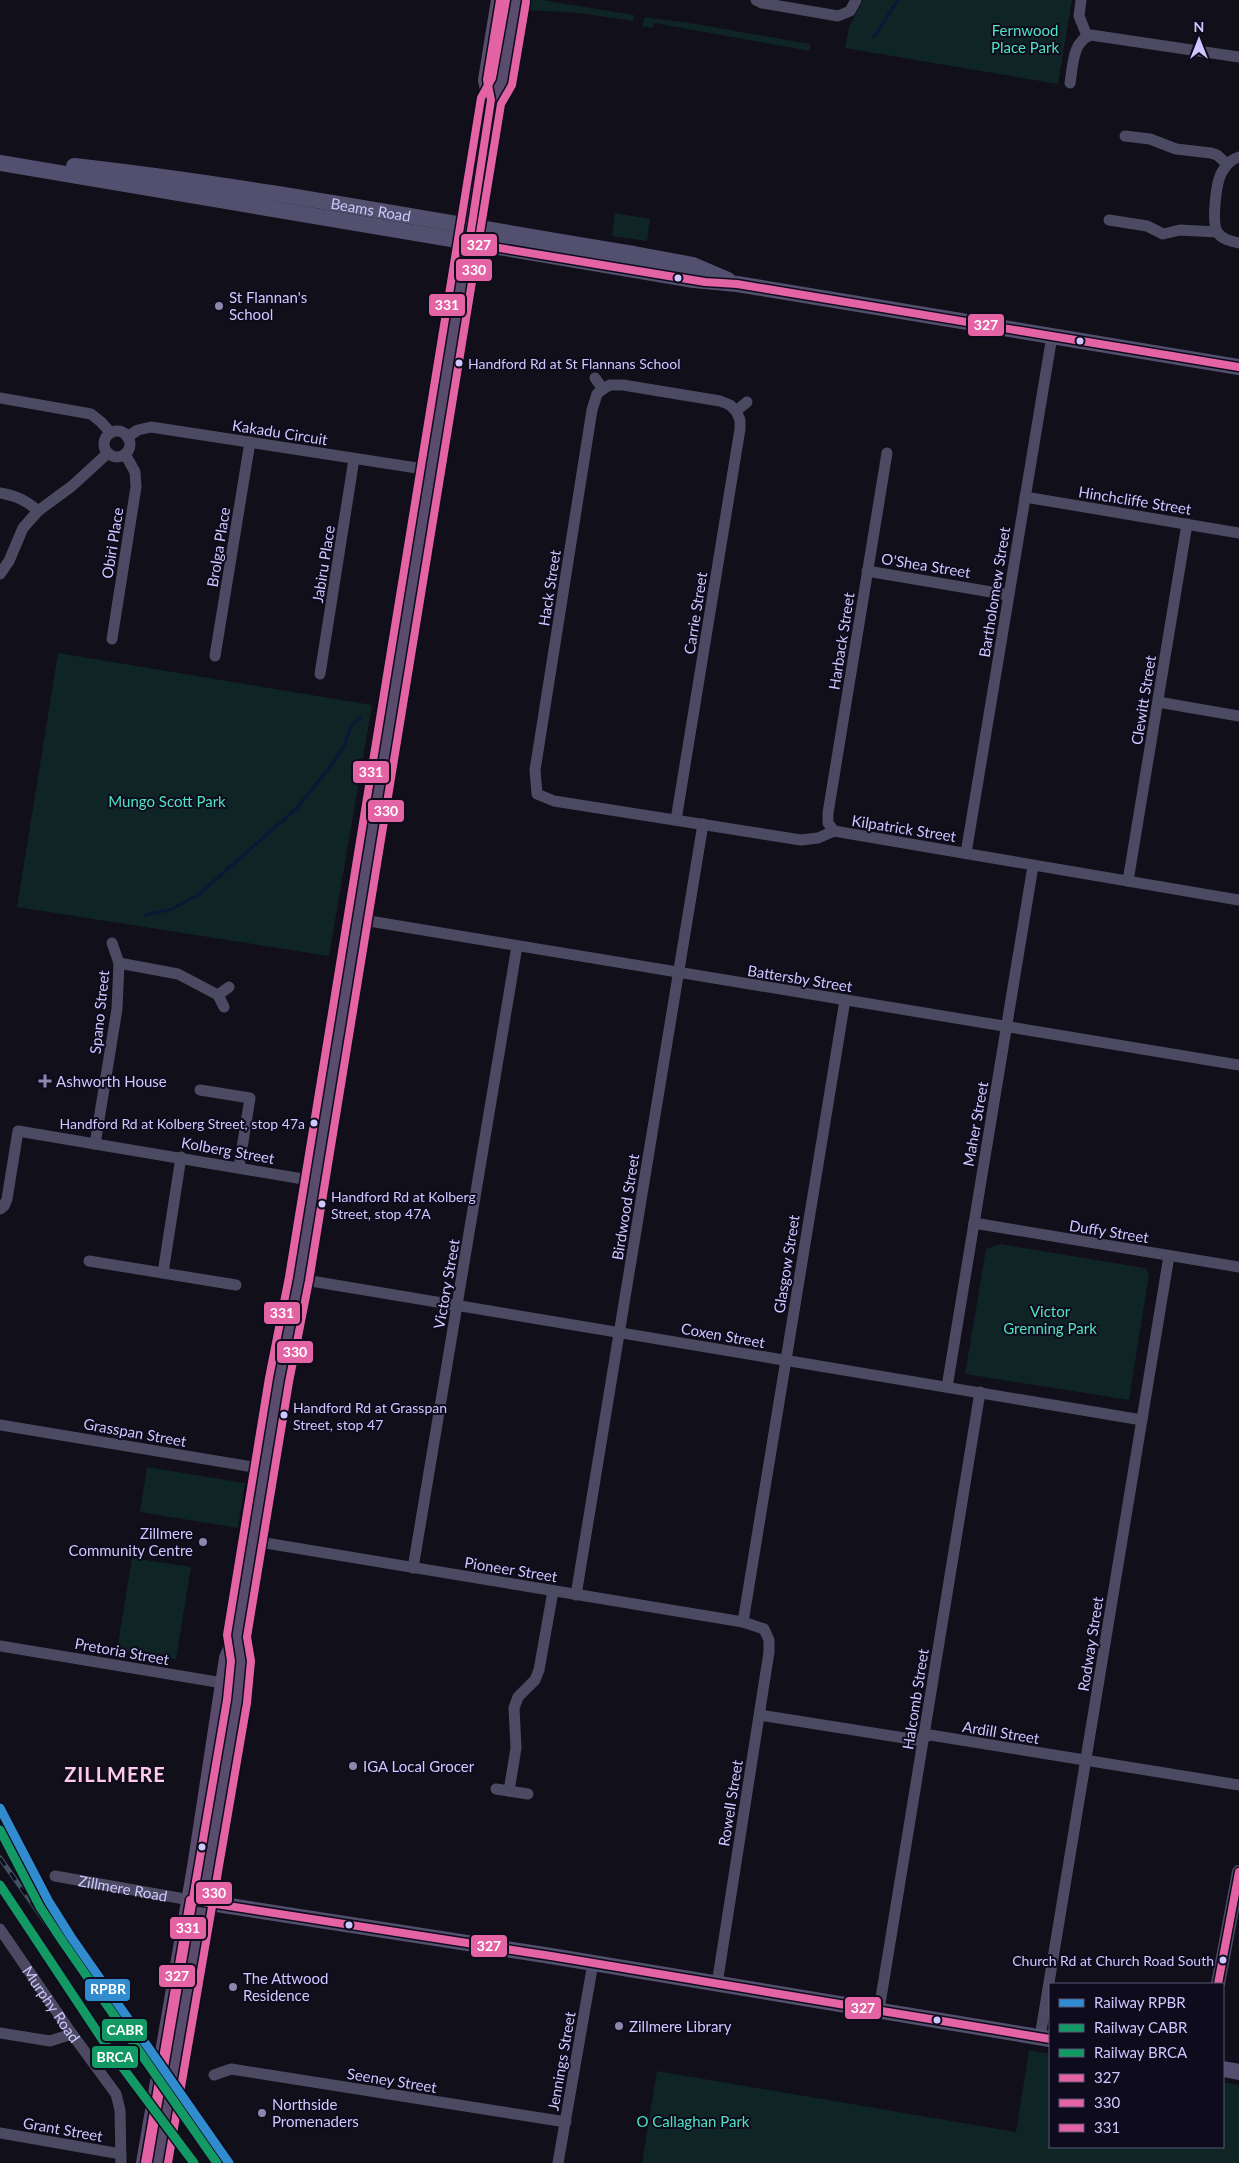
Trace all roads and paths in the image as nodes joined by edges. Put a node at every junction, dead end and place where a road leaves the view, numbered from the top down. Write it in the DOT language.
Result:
graph roads {
  1 [pos="500,0"];
  2 [pos="516,0"];
  3 [pos="756,0"];
  4 [pos="856,0"];
  5 [pos="1081,0"];
  6 [pos="1087,36"];
  7 [pos="1239,57"];
  8 [pos="1070,84"];
  9 [pos="491,100"];
  10 [pos="1125,136"];
  11 [pos="0,156"];
  12 [pos="1239,157"];
  13 [pos="0,163"];
  14 [pos="1226,164"];
  15 [pos="1109,220"];
  16 [pos="1217,232"];
  17 [pos="470,234"];
  18 [pos="1239,243"];
  19 [pos="1052,336"];
  20 [pos="1239,367"];
  21 [pos="595,378"];
  22 [pos="603,389"];
  23 [pos="0,398"];
  24 [pos="747,402"];
  25 [pos="736,411"];
  26 [pos="110,433"];
  27 [pos="128,437"];
  28 [pos="250,442"];
  29 [pos="108,453"];
  30 [pos="887,453"];
  31 [pos="125,454"];
  32 [pos="354,460"];
  33 [pos="430,470"];
  34 [pos="0,493"];
  35 [pos="1025,497"];
  36 [pos="38,511"];
  37 [pos="1187,524"];
  38 [pos="1239,533"];
  39 [pos="867,571"];
  40 [pos="0,574"];
  41 [pos="1009,594"];
  42 [pos="112,639"];
  43 [pos="215,656"];
  44 [pos="320,674"];
  45 [pos="1158,702"];
  46 [pos="1239,716"];
  47 [pos="537,794"];
  48 [pos="676,820"];
  49 [pos="703,824"];
  50 [pos="834,831"];
  51 [pos="966,853"];
  52 [pos="1033,866"];
  53 [pos="1128,882"];
  54 [pos="1239,900"];
  55 [pos="357,920"];
  56 [pos="112,943"];
  57 [pos="517,946"];
  58 [pos="119,963"];
  59 [pos="678,973"];
  60 [pos="228,987"];
  61 [pos="218,995"];
  62 [pos="845,1000"];
  63 [pos="224,1007"];
  64 [pos="1007,1027"];
  65 [pos="1239,1065"];
  66 [pos="200,1090"];
  67 [pos="95,1144"];
  68 [pos="181,1157"];
  69 [pos="238,1167"];
  70 [pos="315,1181"];
  71 [pos="0,1209"];
  72 [pos="974,1223"];
  73 [pos="1169,1256"];
  74 [pos="89,1261"];
  75 [pos="1239,1267"];
  76 [pos="163,1273"];
  77 [pos="299,1279"];
  78 [pos="236,1285"];
  79 [pos="457,1306"];
  80 [pos="619,1333"];
  81 [pos="785,1361"];
  82 [pos="947,1387"];
  83 [pos="980,1392"];
  84 [pos="1142,1420"];
  85 [pos="0,1425"];
  86 [pos="265,1469"];
  87 [pos="253,1541"];
  88 [pos="413,1568"];
  89 [pos="554,1591"];
  90 [pos="576,1595"];
  91 [pos="743,1622"];
  92 [pos="764,1629"];
  93 [pos="0,1646"];
  94 [pos="232,1684"];
  95 [pos="760,1715"];
  96 [pos="923,1738"];
  97 [pos="1086,1760"];
  98 [pos="1239,1785"];
  99 [pos="496,1788"];
  100 [pos="509,1791"];
  101 [pos="528,1794"];
  102 [pos="1239,1872"];
  103 [pos="55,1876"];
  104 [pos="197,1901"];
  105 [pos="1237,1903"];
  106 [pos="0,1930"];
  107 [pos="593,1963"];
  108 [pos="1053,1983"];
  109 [pos="1218,1983"];
  110 [pos="717,1984"];
  111 [pos="879,2010"];
  112 [pos="1049,2011"];
  113 [pos="0,2033"];
  114 [pos="72,2034"];
  115 [pos="1045,2038"];
  116 [pos="214,2075"];
  117 [pos="566,2122"];
  118 [pos="158,2124"];
  119 [pos="0,2133"];
  120 [pos="121,2159"];
  121 [pos="145,2163"];
  122 [pos="158,2163"];
  123 [pos="558,2163"];
  1 -- 9 [label="main road"];
  2 -- 9 [label="main road"];
  3 -- 4 [label="street"];
  5 -- 6 [label="street"];
  6 -- 7 [label="street"];
  6 -- 8 [label="street"];
  9 -- 17 [label="main road"];
  10 -- 14 [label="street"];
  11 -- 17 [label="main road, Beams Road"];
  12 -- 14 [label="street"];
  13 -- 17 [label="main road, Beams Road"];
  14 -- 16 [label="street"];
  15 -- 16 [label="street"];
  16 -- 18 [label="street"];
  17 -- 19 [label="main road, Beams Road"];
  17 -- 33 [label="main road"];
  19 -- 20 [label="main road, Beams Road"];
  19 -- 35 [label="street, Bartholomew Street"];
  21 -- 22 [label="street"];
  22 -- 25 [label="street"];
  22 -- 47 [label="street, Hack Street"];
  23 -- 26 [label="street"];
  24 -- 25 [label="street"];
  25 -- 48 [label="street, Carrie Street"];
  26 -- 27 [label="street"];
  26 -- 29 [label="street"];
  27 -- 28 [label="street, Kakadu Circuit"];
  27 -- 31 [label="street"];
  28 -- 32 [label="street, Kakadu Circuit"];
  28 -- 43 [label="street, Brolga Place"];
  29 -- 31 [label="street"];
  29 -- 36 [label="street"];
  30 -- 39 [label="street, Harback Street"];
  31 -- 42 [label="street, Obiri Place"];
  32 -- 33 [label="street, Kakadu Circuit"];
  32 -- 44 [label="street, Jabiru Place"];
  33 -- 55 [label="main road"];
  34 -- 36 [label="street"];
  35 -- 37 [label="street, Hinchcliffe Street"];
  35 -- 41 [label="street, Bartholomew Street"];
  36 -- 40 [label="street"];
  37 -- 38 [label="street, Hinchcliffe Street"];
  37 -- 45 [label="street, Clewitt Street"];
  39 -- 41 [label="street, O'Shea Street"];
  39 -- 50 [label="street, Harback Street"];
  41 -- 51 [label="street, Bartholomew Street"];
  45 -- 46 [label="street"];
  45 -- 53 [label="street, Clewitt Street"];
  47 -- 48 [label="street, Kilpatrick Street"];
  48 -- 49 [label="street, Kilpatrick Street"];
  49 -- 50 [label="street, Kilpatrick Street"];
  49 -- 59 [label="street, Birdwood Street"];
  50 -- 51 [label="street, Kilpatrick Street"];
  51 -- 52 [label="street, Kilpatrick Street"];
  52 -- 53 [label="street, Kilpatrick Street"];
  52 -- 64 [label="street, Maher Street"];
  53 -- 54 [label="street, Kilpatrick Street"];
  55 -- 57 [label="street, Battersby Street"];
  55 -- 70 [label="main road"];
  56 -- 58 [label="street, Spano Street"];
  57 -- 59 [label="street, Battersby Street"];
  57 -- 79 [label="street, Victory Street"];
  58 -- 61 [label="street"];
  58 -- 67 [label="street, Spano Street"];
  59 -- 62 [label="street, Battersby Street"];
  59 -- 80 [label="street, Birdwood Street"];
  60 -- 61 [label="street"];
  61 -- 63 [label="street"];
  62 -- 64 [label="street, Battersby Street"];
  62 -- 81 [label="street, Glasgow Street"];
  64 -- 65 [label="street, Battersby Street"];
  64 -- 72 [label="street, Maher Street"];
  66 -- 69 [label="street"];
  67 -- 68 [label="street, Kolberg Street"];
  67 -- 71 [label="street, Kolberg Street"];
  68 -- 69 [label="street, Kolberg Street"];
  68 -- 76 [label="street"];
  69 -- 70 [label="street, Kolberg Street"];
  70 -- 77 [label="main road"];
  72 -- 73 [label="street, Duffy Street"];
  72 -- 82 [label="street, Maher Street"];
  73 -- 75 [label="street, Duffy Street"];
  73 -- 84 [label="street, Rodway Street"];
  74 -- 76 [label="street"];
  76 -- 78 [label="street"];
  77 -- 79 [label="street, Coxen Street"];
  77 -- 86 [label="main road"];
  79 -- 80 [label="street, Coxen Street"];
  79 -- 88 [label="street, Victory Street"];
  80 -- 81 [label="street, Coxen Street"];
  80 -- 90 [label="street, Birdwood Street"];
  81 -- 82 [label="street, Coxen Street"];
  81 -- 91 [label="street, Glasgow Street"];
  82 -- 83 [label="street, Coxen Street"];
  83 -- 84 [label="street, Coxen Street"];
  83 -- 96 [label="street, Halcomb Street"];
  84 -- 97 [label="street, Rodway Street"];
  85 -- 86 [label="street, Grasspan Street"];
  86 -- 87 [label="main road"];
  87 -- 88 [label="street, Pioneer Street"];
  87 -- 94 [label="main road"];
  88 -- 89 [label="street, Pioneer Street"];
  89 -- 90 [label="street, Pioneer Street"];
  89 -- 100 [label="street"];
  90 -- 91 [label="street, Pioneer Street"];
  91 -- 92 [label="street, Pioneer Street"];
  92 -- 95 [label="street, Rowell Street"];
  93 -- 94 [label="street, Pretoria Street"];
  94 -- 104 [label="main road"];
  95 -- 96 [label="street, Ardill Street"];
  95 -- 110 [label="street, Rowell Street"];
  96 -- 97 [label="street, Ardill Street"];
  96 -- 111 [label="street, Halcomb Street"];
  97 -- 98 [label="street, Ardill Street"];
  97 -- 108 [label="street, Rodway Street"];
  99 -- 100 [label="street"];
  100 -- 101 [label="street"];
  102 -- 105 [label="street"];
  103 -- 104 [label="street, Zillmere Road"];
  104 -- 107 [label="main road, Zillmere Road"];
  104 -- 118 [label="main road"];
  104 -- 118 [label="main road"];
  105 -- 109 [label="street"];
  106 -- 114 [label="street, Murphy Road"];
  107 -- 110 [label="main road, Zillmere Road"];
  107 -- 117 [label="street, Jennings Street"];
  110 -- 111 [label="main road, Zillmere Road"];
  111 -- 115 [label="main road, Zillmere Road"];
  112 -- 115 [label="street, Rodway Street"];
  113 -- 114 [label="street"];
  114 -- 120 [label="street, Murphy Road"];
  116 -- 117 [label="street, Seeney Street"];
  117 -- 123 [label="street, Jennings Street"];
  118 -- 121 [label="main road"];
  118 -- 122 [label="main road"];
  119 -- 120 [label="street, Grant Street"];
}
